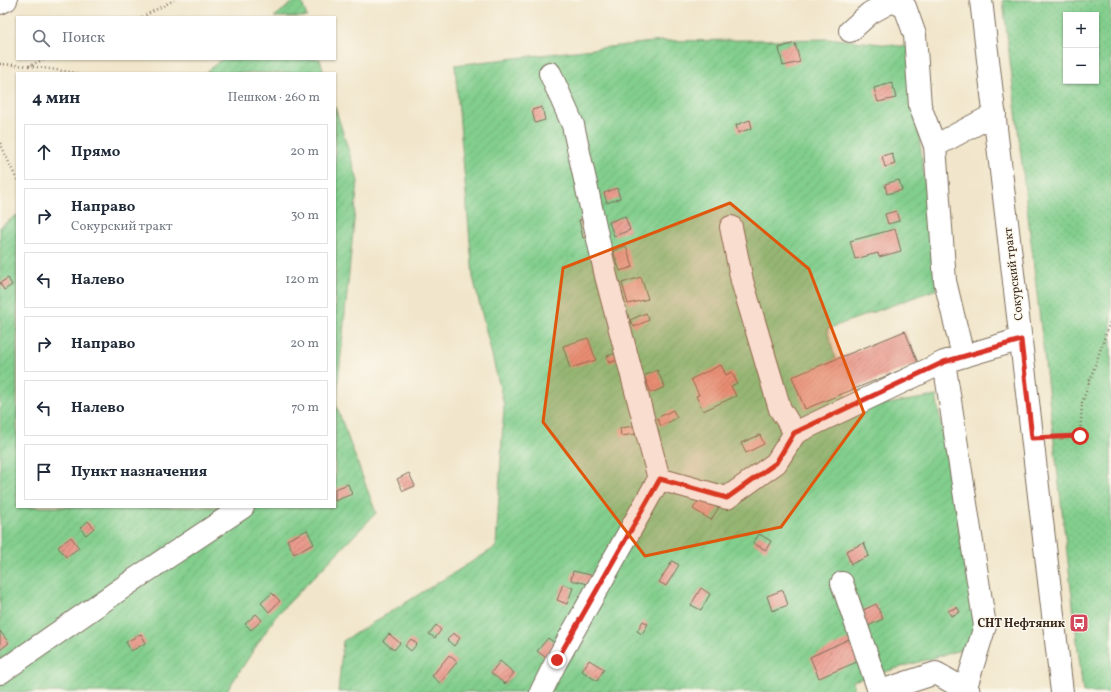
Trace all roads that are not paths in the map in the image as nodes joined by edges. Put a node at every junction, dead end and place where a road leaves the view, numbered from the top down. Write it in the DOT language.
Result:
graph roads {
  1 [pos="6,0"];
  2 [pos="982,0"];
  3 [pos="0,3"];
  4 [pos="850,31"];
  5 [pos="550,73"];
  6 [pos="995,114"];
  7 [pos="935,146"];
  8 [pos="731,227"];
  9 [pos="1021,340"];
  10 [pos="953,359"];
  11 [pos="794,433"];
  12 [pos="660,479"];
  13 [pos="242,508"];
  14 [pos="842,583"];
  15 [pos="0,673"];
  16 [pos="967,691"];
  17 [pos="541,692"];
  18 [pos="878,692"];
  19 [pos="1062,692"];
  1 -- 3 [label="street"];
  2 -- 6 [label="street, Сокурский тракт"];
  4 -- 7 [label="street"];
  5 -- 12 [label="street"];
  6 -- 7 [label="street"];
  6 -- 9 [label="street, Сокурский тракт"];
  7 -- 10 [label="street"];
  8 -- 11 [label="street"];
  9 -- 10 [label="street"];
  9 -- 19 [label="street, Сокурский тракт"];
  10 -- 11 [label="street"];
  10 -- 16 [label="street"];
  11 -- 12 [label="street"];
  12 -- 17 [label="street"];
  13 -- 15 [label="street"];
  14 -- 18 [label="street"];
  16 -- 18 [label="street"];
}
